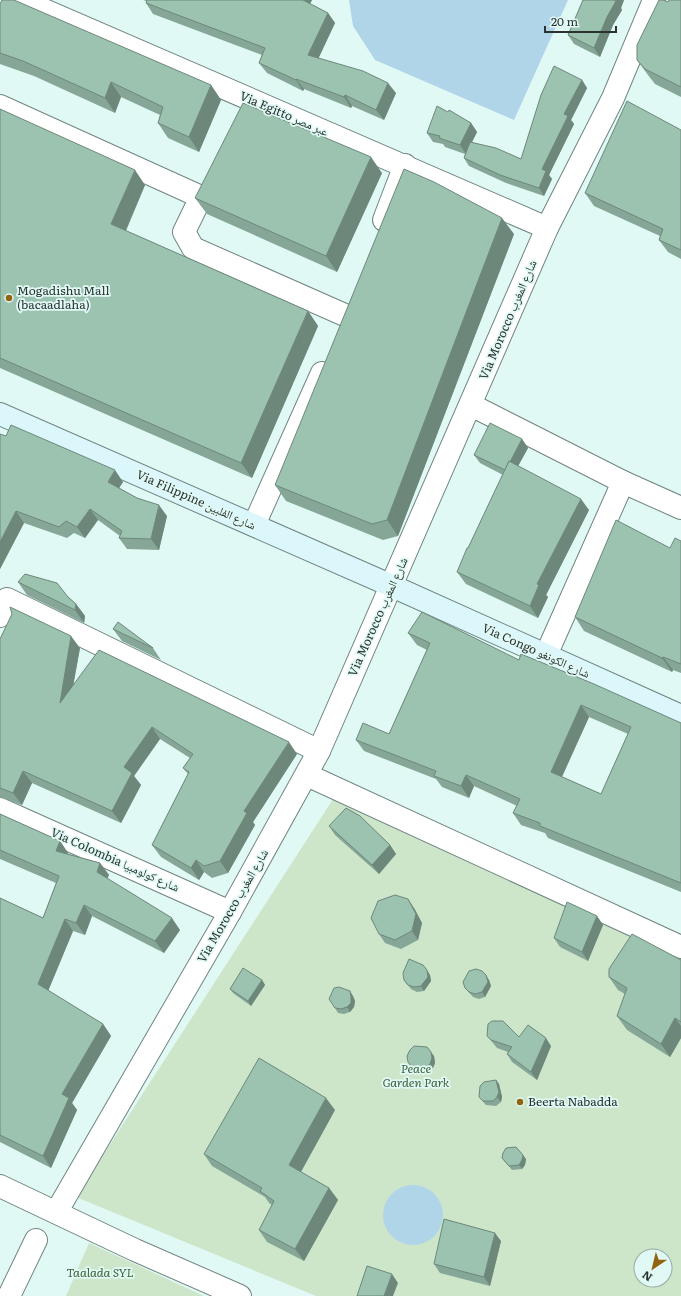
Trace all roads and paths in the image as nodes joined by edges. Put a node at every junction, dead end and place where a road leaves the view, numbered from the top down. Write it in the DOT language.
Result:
graph roads {
  1 [pos="21,0"];
  2 [pos="654,0"];
  3 [pos="247,98"];
  4 [pos="0,106"];
  5 [pos="237,120"];
  6 [pos="405,165"];
  7 [pos="211,176"];
  8 [pos="201,197"];
  9 [pos="547,228"];
  10 [pos="377,237"];
  11 [pos="355,294"];
  12 [pos="347,316"];
  13 [pos="472,405"];
  14 [pos="0,414"];
  15 [pos="623,482"];
  16 [pos="681,508"];
  17 [pos="254,525"];
  18 [pos="392,586"];
  19 [pos="0,616"];
  20 [pos="546,655"];
  21 [pos="681,716"];
  22 [pos="320,751"];
  23 [pos="307,775"];
  24 [pos="0,809"];
  25 [pos="230,912"];
  26 [pos="681,946"];
  27 [pos="0,1186"];
  28 [pos="57,1211"];
  29 [pos="36,1240"];
  30 [pos="9,1296"];
  31 [pos="240,1296"];
  1 -- 3 [label="street, Via Egitto عبر مصر"];
  2 -- 9 [label="street, Via Morocco شارع المغرب"];
  3 -- 5 [label="street"];
  3 -- 6 [label="street, Via Egitto عبر مصر"];
  4 -- 8 [label="street"];
  6 -- 9 [label="street, Via Egitto عبر مصر"];
  6 -- 10 [label="street"];
  7 -- 8 [label="street"];
  8 -- 12 [label="street"];
  9 -- 13 [label="street, Via Morocco شارع المغرب"];
  11 -- 12 [label="street"];
  12 -- 17 [label="street"];
  13 -- 15 [label="street"];
  13 -- 18 [label="street, Via Morocco شارع المغرب"];
  14 -- 17 [label="main road, Via Filippine شارع الفلبين"];
  15 -- 16 [label="street"];
  15 -- 20 [label="street"];
  17 -- 18 [label="main road, Via Filippine شارع الفلبين"];
  18 -- 20 [label="main road, Via Congo شارع الكونغو"];
  18 -- 22 [label="street, Via Morocco شارع المغرب"];
  19 -- 22 [label="street"];
  20 -- 21 [label="main road, Via Congo شارع الكونغو"];
  22 -- 23 [label="street, Via Morocco شارع المغرب"];
  23 -- 25 [label="street, Via Morocco شارع المغرب"];
  23 -- 26 [label="street"];
  24 -- 25 [label="street, Via Colombia شارع كولومبيا"];
  25 -- 28 [label="street, Via Morocco شارع المغرب"];
  27 -- 28 [label="street"];
  28 -- 31 [label="street"];
  29 -- 30 [label="street"];
}
